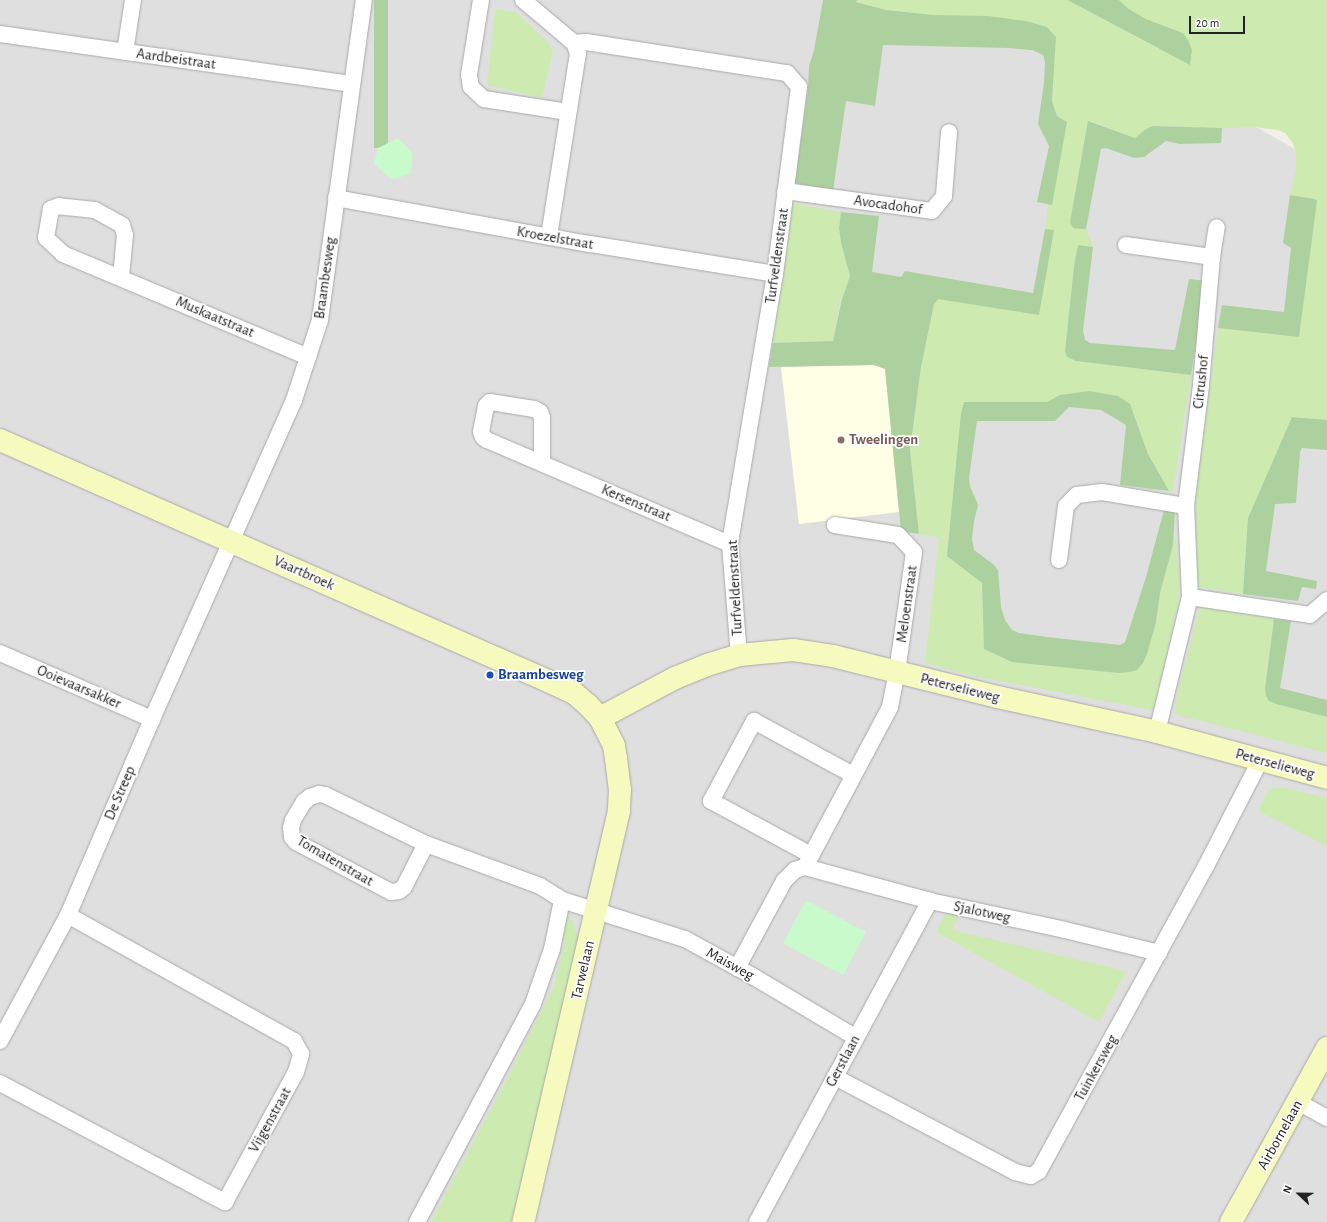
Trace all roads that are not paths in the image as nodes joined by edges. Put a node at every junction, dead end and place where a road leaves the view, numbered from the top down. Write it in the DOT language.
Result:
graph roads {
  1 [pos="132,0"];
  2 [pos="364,0"];
  3 [pos="481,0"];
  4 [pos="523,0"];
  5 [pos="0,34"];
  6 [pos="574,43"];
  7 [pos="125,52"];
  8 [pos="351,84"];
  9 [pos="568,112"];
  10 [pos="949,132"];
  11 [pos="785,191"];
  12 [pos="336,198"];
  13 [pos="1217,228"];
  14 [pos="549,237"];
  15 [pos="1126,245"];
  16 [pos="1212,257"];
  17 [pos="776,274"];
  18 [pos="121,277"];
  19 [pos="308,357"];
  20 [pos="0,440"];
  21 [pos="542,462"];
  22 [pos="1186,506"];
  23 [pos="835,525"];
  24 [pos="231,541"];
  25 [pos="730,544"];
  26 [pos="1059,560"];
  27 [pos="1190,597"];
  28 [pos="1327,600"];
  29 [pos="739,655"];
  30 [pos="2,659"];
  31 [pos="897,672"];
  32 [pos="600,718"];
  33 [pos="152,719"];
  34 [pos="1157,732"];
  35 [pos="1260,761"];
  36 [pos="853,775"];
  37 [pos="1327,778"];
  38 [pos="426,844"];
  39 [pos="808,861"];
  40 [pos="562,900"];
  41 [pos="930,900"];
  42 [pos="596,911"];
  43 [pos="68,915"];
  44 [pos="1159,953"];
  45 [pos="737,968"];
  46 [pos="855,1037"];
  47 [pos="0,1041"];
  48 [pos="1327,1048"];
  49 [pos="835,1077"];
  50 [pos="0,1083"];
  51 [pos="1298,1102"];
  52 [pos="1327,1118"];
  53 [pos="417,1222"];
  54 [pos="523,1222"];
  55 [pos="757,1222"];
  56 [pos="1231,1222"];
  1 -- 7 [label="street"];
  2 -- 8 [label="street, Braambesweg"];
  3 -- 9 [label="street"];
  4 -- 6 [label="street"];
  5 -- 7 [label="street, Aardbeistraat"];
  6 -- 9 [label="street"];
  6 -- 11 [label="street, Turfveldenstraat"];
  7 -- 8 [label="street, Aardbeistraat"];
  8 -- 12 [label="street, Braambesweg"];
  9 -- 14 [label="street"];
  10 -- 11 [label="street, Avocadohof"];
  11 -- 17 [label="street, Turfveldenstraat"];
  12 -- 14 [label="street, Kroezelstraat"];
  12 -- 19 [label="street, Braambesweg"];
  13 -- 16 [label="street, Citrushof"];
  14 -- 17 [label="street, Kroezelstraat"];
  15 -- 16 [label="street"];
  16 -- 22 [label="street, Citrushof"];
  17 -- 25 [label="street, Turfveldenstraat"];
  18 -- 18 [label="street, Muskaatstraat"];
  18 -- 19 [label="street, Muskaatstraat"];
  19 -- 24 [label="street, Braambesweg"];
  20 -- 24 [label="street, Vaartbroek"];
  21 -- 21 [label="street, Kersenstraat"];
  21 -- 25 [label="street, Kersenstraat"];
  22 -- 26 [label="street"];
  22 -- 27 [label="street, Citrushof"];
  23 -- 31 [label="street, Meloenstraat"];
  24 -- 32 [label="street, Vaartbroek"];
  24 -- 33 [label="street, De Streep"];
  25 -- 29 [label="street, Turfveldenstraat"];
  27 -- 28 [label="street"];
  27 -- 34 [label="street, Citrushof"];
  29 -- 31 [label="street, Peterselieweg"];
  29 -- 32 [label="street, Peterselieweg"];
  30 -- 33 [label="street, Ooievaarsakker"];
  31 -- 34 [label="street, Peterselieweg"];
  31 -- 36 [label="street"];
  32 -- 42 [label="street, Tarwelaan"];
  33 -- 43 [label="street, De Streep"];
  34 -- 35 [label="street, Peterselieweg"];
  35 -- 37 [label="street, Peterselieweg"];
  35 -- 44 [label="street, Tuinkersweg"];
  36 -- 39 [label="street"];
  36 -- 39 [label="street, Sjalotweg"];
  38 -- 38 [label="street, Tomatenstraat"];
  38 -- 40 [label="street, Tomatenstraat"];
  39 -- 41 [label="street, Sjalotweg"];
  39 -- 45 [label="street"];
  40 -- 42 [label="street, Tomatenstraat"];
  40 -- 53 [label="street"];
  41 -- 44 [label="street, Sjalotweg"];
  41 -- 46 [label="street, Gerstlaan"];
  42 -- 45 [label="street, Maisweg"];
  42 -- 54 [label="street, Tarwelaan"];
  43 -- 47 [label="street, De Streep"];
  43 -- 50 [label="street, Vijgenstraat"];
  44 -- 49 [label="street, Tuinkersweg"];
  45 -- 46 [label="street, Maisweg"];
  46 -- 49 [label="street, Gerstlaan"];
  48 -- 51 [label="street, Airbornelaan"];
  49 -- 55 [label="street, Gerstlaan"];
  51 -- 52 [label="street"];
  51 -- 56 [label="street, Airbornelaan"];
}
